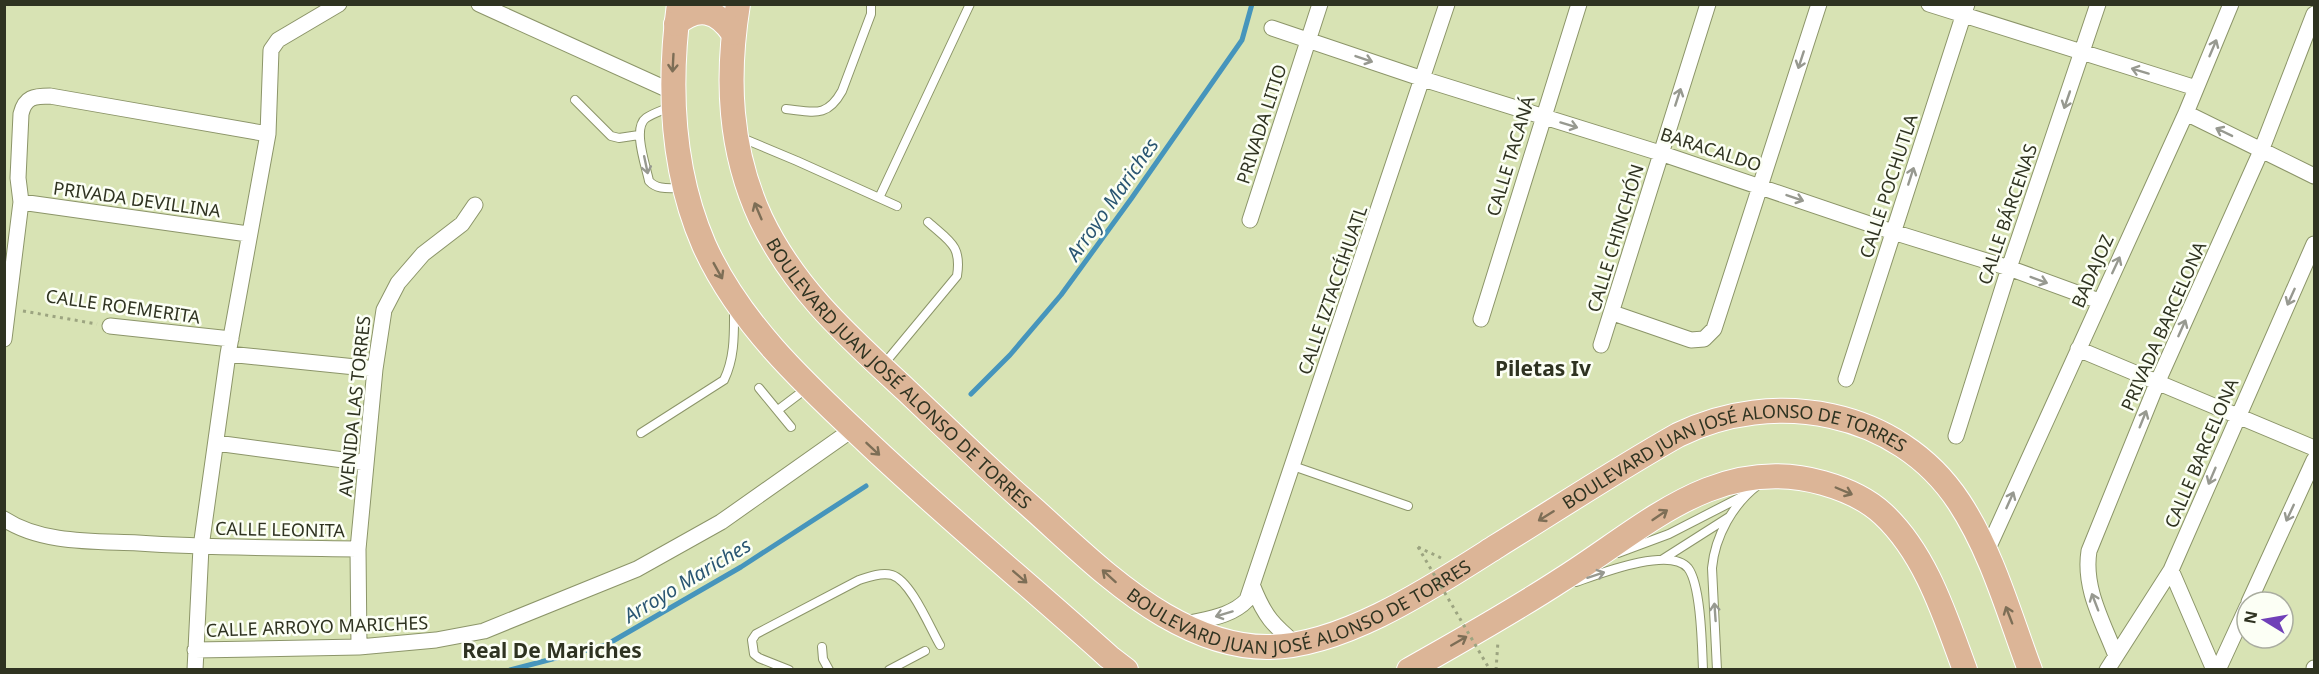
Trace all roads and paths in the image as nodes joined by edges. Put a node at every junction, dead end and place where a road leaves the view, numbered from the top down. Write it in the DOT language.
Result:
graph roads {
  1 [pos="339,4"];
  2 [pos="479,4"];
  3 [pos="738,4"];
  4 [pos="871,4"];
  5 [pos="970,4"];
  6 [pos="1320,4"];
  7 [pos="1447,4"];
  8 [pos="1579,4"];
  9 [pos="1708,4"];
  10 [pos="1819,4"];
  11 [pos="1929,4"];
  12 [pos="2098,4"];
  13 [pos="2231,4"];
  14 [pos="1965,10"];
  15 [pos="677,14"];
  16 [pos="2314,14"];
  17 [pos="1272,28"];
  18 [pos="733,33"];
  19 [pos="1308,40"];
  20 [pos="2083,53"];
  21 [pos="1424,79"];
  22 [pos="2196,88"];
  23 [pos="673,99"];
  24 [pos="575,100"];
  25 [pos="786,109"];
  26 [pos="2186,113"];
  27 [pos="1542,117"];
  28 [pos="267,134"];
  29 [pos="639,135"];
  30 [pos="735,136"];
  31 [pos="2261,151"];
  32 [pos="1660,153"];
  33 [pos="2314,176"];
  34 [pos="1760,186"];
  35 [pos="686,188"];
  36 [pos="879,198"];
  37 [pos="21,202"];
  38 [pos="475,205"];
  39 [pos="897,206"];
  40 [pos="1250,220"];
  41 [pos="928,222"];
  42 [pos="1893,232"];
  43 [pos="248,234"];
  44 [pos="2314,244"];
  45 [pos="2009,268"];
  46 [pos="734,299"];
  47 [pos="2099,301"];
  48 [pos="10,309"];
  49 [pos="1613,313"];
  50 [pos="1481,319"];
  51 [pos="110,326"];
  52 [pos="4,339"];
  53 [pos="1601,345"];
  54 [pos="229,346"];
  55 [pos="2078,349"];
  56 [pos="881,368"];
  57 [pos="375,369"];
  58 [pos="1846,379"];
  59 [pos="2158,381"];
  60 [pos="808,387"];
  61 [pos="759,388"];
  62 [pos="778,410"];
  63 [pos="2238,416"];
  64 [pos="791,427"];
  65 [pos="853,429"];
  66 [pos="641,434"];
  67 [pos="1956,436"];
  68 [pos="216,443"];
  69 [pos="2314,448"];
  70 [pos="2314,460"];
  71 [pos="366,463"];
  72 [pos="1293,466"];
  73 [pos="1771,476"];
  74 [pos="1746,495"];
  75 [pos="1408,506"];
  76 [pos="1731,516"];
  77 [pos="4,519"];
  78 [pos="201,547"];
  79 [pos="1419,547"];
  80 [pos="358,549"];
  81 [pos="1986,553"];
  82 [pos="1661,560"];
  83 [pos="1588,563"];
  84 [pos="2171,570"];
  85 [pos="1253,587"];
  86 [pos="2254,590"];
  87 [pos="1541,593"];
  88 [pos="1183,625"];
  89 [pos="2235,631"];
  90 [pos="940,645"];
  91 [pos="1298,645"];
  92 [pos="822,646"];
  93 [pos="359,647"];
  94 [pos="195,650"];
  95 [pos="925,651"];
  96 [pos="2116,656"];
  97 [pos="1433,662"];
  98 [pos="195,669"];
  99 [pos="789,669"];
  100 [pos="828,669"];
  101 [pos="893,669"];
  102 [pos="1126,669"];
  103 [pos="1409,669"];
  104 [pos="1490,669"];
  105 [pos="1703,669"];
  106 [pos="1717,669"];
  107 [pos="1965,669"];
  108 [pos="2030,669"];
  109 [pos="2107,669"];
  110 [pos="2216,669"];
  1 -- 28 [label="street"];
  2 -- 23 [label="street"];
  3 -- 18 [label="main road, BOULEVARD JUAN JOSÉ ALONSO DE TORRES"];
  4 -- 25 [label="lane"];
  5 -- 36 [label="lane"];
  6 -- 19 [label="street, PRIVADA LITIO"];
  7 -- 21 [label="street, CALLE IZTACCÍHUATL"];
  8 -- 27 [label="street, CALLE TACANÁ"];
  32 -- 9 [label="street, CALLE CHINCHÓN, one-way"];
  10 -- 34 [label="street, one-way"];
  11 -- 14 [label="street"];
  12 -- 20 [label="street, CALLE BÁRCENAS"];
  22 -- 13 [label="street, BADAJOZ, one-way"];
  14 -- 20 [label="street"];
  42 -- 14 [label="street, CALLE POCHUTLA, one-way"];
  15 -- 18 [label="main road"];
  15 -- 23 [label="main road, one-way"];
  16 -- 31 [label="street, PRIVADA BARCELONA"];
  17 -- 19 [label="street, BARACALDO"];
  18 -- 30 [label="main road, BOULEVARD JUAN JOSÉ ALONSO DE TORRES"];
  19 -- 21 [label="street, BARACALDO, one-way"];
  19 -- 40 [label="street, PRIVADA LITIO"];
  22 -- 20 [label="street, one-way"];
  20 -- 45 [label="street, CALLE BÁRCENAS, one-way"];
  21 -- 27 [label="street, BARACALDO"];
  21 -- 72 [label="street, CALLE IZTACCÍHUATL"];
  22 -- 26 [label="street, BADAJOZ"];
  23 -- 29 [label="lane"];
  23 -- 35 [label="main road"];
  24 -- 29 [label="lane"];
  31 -- 26 [label="street, one-way"];
  47 -- 26 [label="street, BADAJOZ, one-way"];
  27 -- 32 [label="street, BARACALDO, one-way"];
  27 -- 50 [label="street, CALLE TACANÁ"];
  28 -- 37 [label="street"];
  28 -- 43 [label="street"];
  29 -- 35 [label="lane, one-way"];
  30 -- 36 [label="lane"];
  56 -- 30 [label="main road, BOULEVARD JUAN JOSÉ ALONSO DE TORRES, one-way"];
  31 -- 33 [label="street"];
  59 -- 31 [label="street, PRIVADA BARCELONA, one-way"];
  32 -- 34 [label="street, BARACALDO"];
  32 -- 49 [label="street, CALLE CHINCHÓN"];
  34 -- 42 [label="street, BARACALDO, one-way"];
  34 -- 49 [label="street"];
  35 -- 46 [label="main road, one-way"];
  36 -- 39 [label="lane"];
  37 -- 43 [label="street, PRIVADA DEVILLINA"];
  37 -- 48 [label="street"];
  38 -- 57 [label="street, AVENIDA LAS TORRES"];
  41 -- 56 [label="lane"];
  42 -- 45 [label="street, BARACALDO"];
  42 -- 58 [label="street, CALLE POCHUTLA"];
  43 -- 54 [label="street"];
  44 -- 63 [label="street, CALLE BARCELONA, one-way"];
  45 -- 47 [label="street, BARACALDO, one-way"];
  45 -- 67 [label="street, CALLE BÁRCENAS"];
  46 -- 60 [label="main road"];
  46 -- 66 [label="lane"];
  47 -- 55 [label="street, BADAJOZ"];
  48 -- 51 [label="path, CALLE ROEMERITA"];
  48 -- 52 [label="street"];
  49 -- 53 [label="street, CALLE CHINCHÓN"];
  51 -- 54 [label="street, CALLE ROEMERITA"];
  54 -- 57 [label="street, CALLE ROEMERITA"];
  54 -- 68 [label="street"];
  55 -- 59 [label="street"];
  81 -- 55 [label="street, BADAJOZ, one-way"];
  88 -- 56 [label="main road, BOULEVARD JUAN JOSÉ ALONSO DE TORRES, one-way"];
  57 -- 71 [label="street, AVENIDA LAS TORRES"];
  59 -- 63 [label="street"];
  96 -- 59 [label="street, PRIVADA BARCELONA, one-way"];
  60 -- 62 [label="lane"];
  60 -- 65 [label="main road"];
  61 -- 62 [label="lane"];
  62 -- 64 [label="lane"];
  63 -- 69 [label="street"];
  63 -- 84 [label="street, CALLE BARCELONA, one-way"];
  65 -- 93 [label="street, CALLE ARROYO MARICHES"];
  65 -- 102 [label="main road, one-way"];
  68 -- 71 [label="street"];
  68 -- 78 [label="street"];
  70 -- 86 [label="street, one-way"];
  71 -- 80 [label="street, AVENIDA LAS TORRES"];
  72 -- 75 [label="lane"];
  72 -- 85 [label="street, CALLE IZTACCÍHUATL"];
  73 -- 74 [label="lane"];
  83 -- 73 [label="main road, BOULEVARD JUAN JOSÉ ALONSO DE TORRES, one-way"];
  73 -- 107 [label="main road, BOULEVARD JUAN JOSÉ ALONSO DE TORRES, one-way"];
  74 -- 76 [label="lane"];
  74 -- 83 [label="lane"];
  76 -- 82 [label="lane"];
  106 -- 76 [label="lane, one-way"];
  77 -- 78 [label="street, CALLE LEONITA"];
  78 -- 80 [label="street, CALLE LEONITA"];
  78 -- 94 [label="street"];
  79 -- 104 [label="path, bridge"];
  80 -- 93 [label="street, AVENIDA LAS TORRES"];
  81 -- 91 [label="main road, BOULEVARD JUAN JOSÉ ALONSO DE TORRES, one-way"];
  108 -- 81 [label="main road, BOULEVARD JUAN JOSÉ ALONSO DE TORRES, one-way"];
  87 -- 82 [label="lane, one-way"];
  82 -- 105 [label="lane"];
  83 -- 87 [label="main road, BOULEVARD JUAN JOSÉ ALONSO DE TORRES"];
  84 -- 96 [label="street, CALLE BARCELONA"];
  84 -- 110 [label="street"];
  85 -- 88 [label="street, CALLE IZTACCÍHUATL, one-way"];
  85 -- 91 [label="street"];
  97 -- 87 [label="main road, BOULEVARD JUAN JOSÉ ALONSO DE TORRES, one-way"];
  88 -- 91 [label="main road, BOULEVARD JUAN JOSÉ ALONSO DE TORRES"];
  89 -- 110 [label="street"];
  90 -- 99 [label="lane"];
  92 -- 100 [label="lane"];
  93 -- 94 [label="street, CALLE ARROYO MARICHES"];
  94 -- 98 [label="street"];
  95 -- 101 [label="lane"];
  96 -- 109 [label="street, CALLE BARCELONA"];
  97 -- 103 [label="main road, BOULEVARD JUAN JOSÉ ALONSO DE TORRES"];
}
